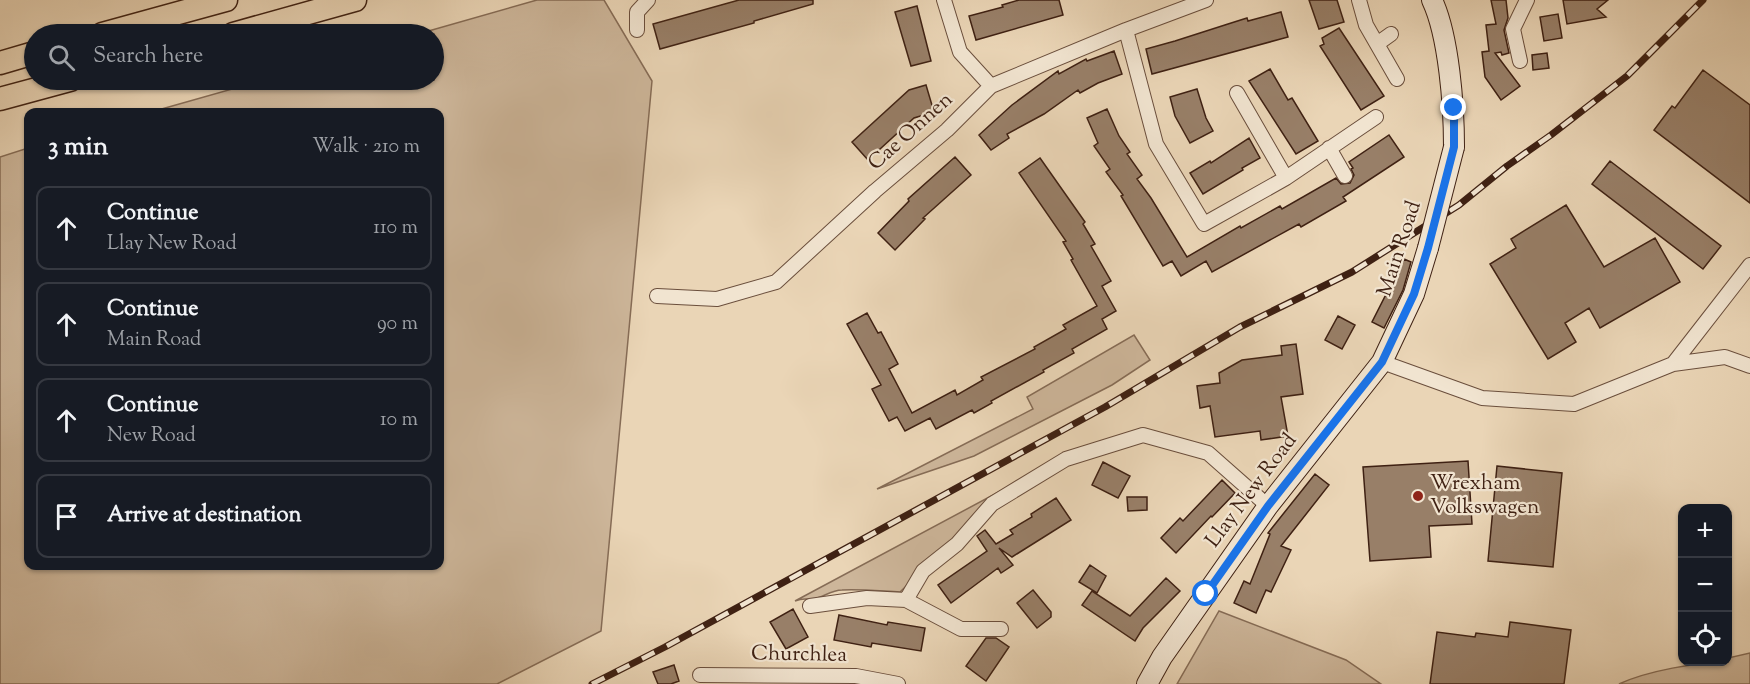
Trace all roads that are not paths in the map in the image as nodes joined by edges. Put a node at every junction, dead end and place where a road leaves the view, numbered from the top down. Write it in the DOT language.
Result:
graph roads {
  1 [pos="226,0"];
  2 [pos="355,0"];
  3 [pos="648,0"];
  4 [pos="944,0"];
  5 [pos="1206,0"];
  6 [pos="1359,0"];
  7 [pos="1432,0"];
  8 [pos="1527,0"];
  9 [pos="138,24"];
  10 [pos="269,24"];
  11 [pos="637,30"];
  12 [pos="1126,30"];
  13 [pos="1391,34"];
  14 [pos="1377,44"];
  15 [pos="24,56"];
  16 [pos="1520,61"];
  17 [pos="0,63"];
  18 [pos="1397,79"];
  19 [pos="991,86"];
  20 [pos="33,90"];
  21 [pos="1237,93"];
  22 [pos="0,99"];
  23 [pos="1376,117"];
  24 [pos="1329,148"];
  25 [pos="1345,176"];
  26 [pos="1286,178"];
  27 [pos="1750,264"];
  28 [pos="657,296"];
  29 [pos="1382,362"];
  30 [pos="1673,364"];
  31 [pos="1750,366"];
  32 [pos="1268,506"];
  33 [pos="906,600"];
  34 [pos="810,606"];
  35 [pos="1001,629"];
  36 [pos="700,675"];
  37 [pos="898,684"];
  38 [pos="1147,684"];
  1 -- 9 [label="highway"];
  2 -- 10 [label="highway"];
  3 -- 11 [label="street"];
  4 -- 19 [label="street"];
  5 -- 12 [label="street, Cae Onnen"];
  6 -- 14 [label="street"];
  7 -- 29 [label="main road, Main Road, bridge"];
  8 -- 16 [label="street"];
  12 -- 19 [label="street, Cae Onnen"];
  12 -- 26 [label="street"];
  13 -- 14 [label="street"];
  14 -- 18 [label="street"];
  15 -- 17 [label="highway"];
  19 -- 28 [label="street, Cae Onnen"];
  20 -- 22 [label="highway"];
  21 -- 26 [label="street"];
  23 -- 24 [label="street"];
  24 -- 25 [label="street"];
  24 -- 26 [label="street"];
  27 -- 30 [label="street"];
  29 -- 30 [label="street"];
  29 -- 32 [label="main road, Llay New Road"];
  30 -- 31 [label="street"];
  32 -- 33 [label="street"];
  32 -- 38 [label="main road, Llay New Road"];
  33 -- 34 [label="street"];
  33 -- 35 [label="street"];
  36 -- 37 [label="street, Churchlea"];
}
